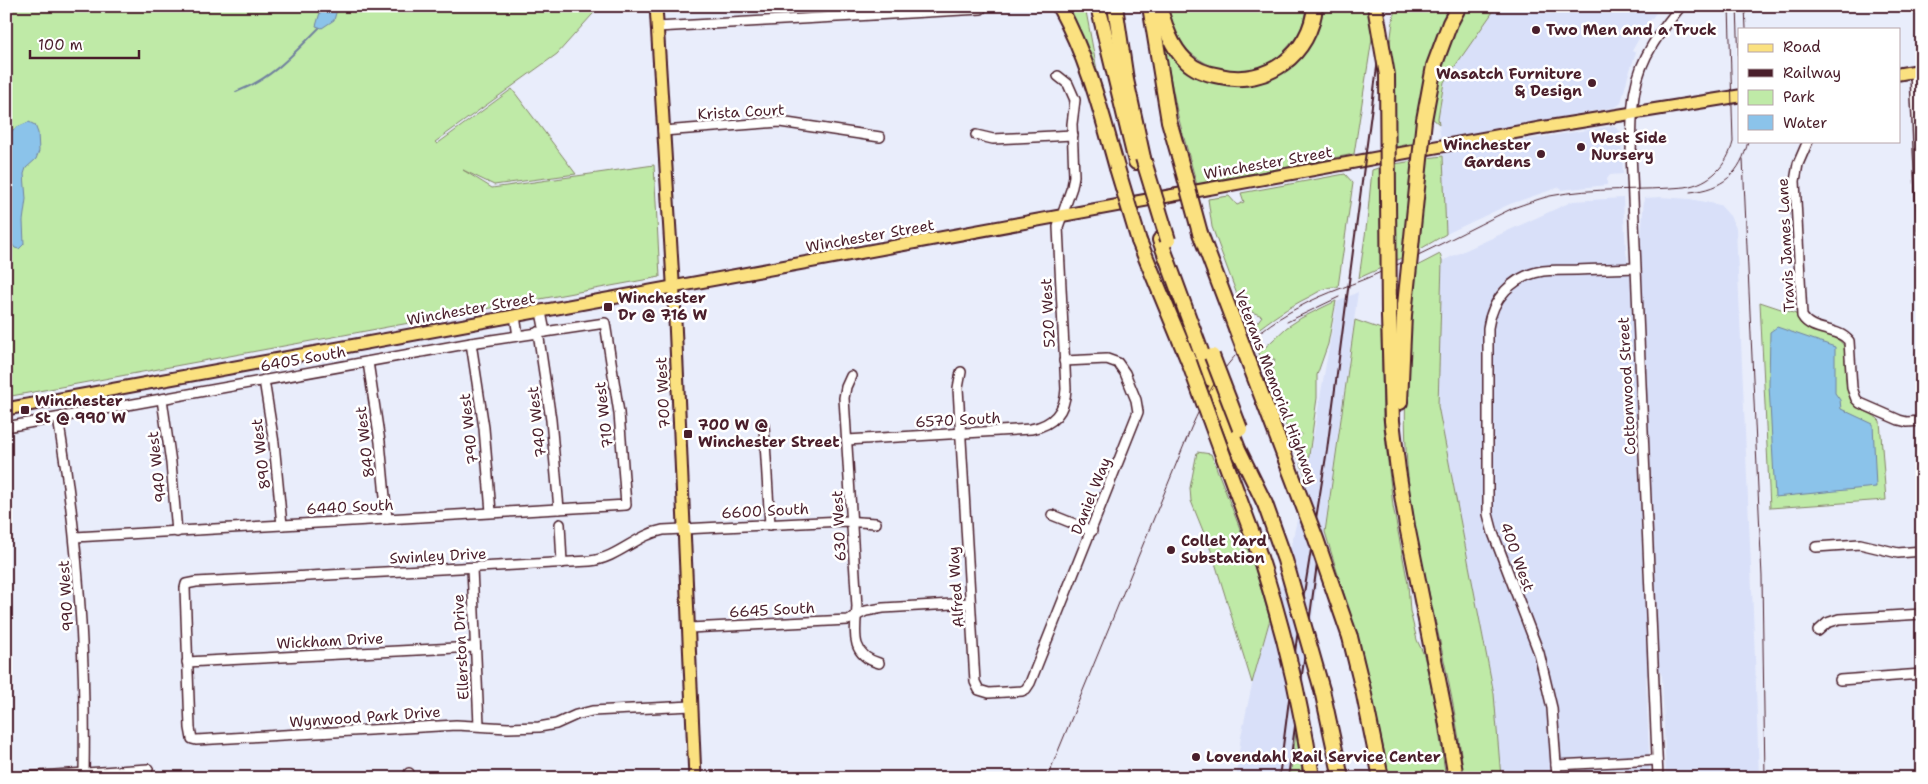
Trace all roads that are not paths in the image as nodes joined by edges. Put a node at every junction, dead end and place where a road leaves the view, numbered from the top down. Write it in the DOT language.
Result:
graph roads {
  1 [pos="656,6"];
  2 [pos="846,6"];
  3 [pos="1059,6"];
  4 [pos="1098,6"];
  5 [pos="1115,6"];
  6 [pos="1150,6"];
  7 [pos="1159,6"];
  8 [pos="1315,6"];
  9 [pos="1375,6"];
  10 [pos="1459,6"];
  11 [pos="1681,6"];
  12 [pos="981,9"];
  13 [pos="847,16"];
  14 [pos="657,27"];
  15 [pos="1919,71"];
  16 [pos="1900,74"];
  17 [pos="1058,76"];
  18 [pos="1738,96"];
  19 [pos="1633,113"];
  20 [pos="663,131"];
  21 [pos="976,135"];
  22 [pos="1073,135"];
  23 [pos="880,137"];
  24 [pos="1808,142"];
  25 [pos="1140,160"];
  26 [pos="1063,216"];
  27 [pos="1921,218"];
  28 [pos="1922,231"];
  29 [pos="1164,240"];
  30 [pos="1636,268"];
  31 [pos="673,287"];
  32 [pos="541,312"];
  33 [pos="514,316"];
  34 [pos="605,323"];
  35 [pos="542,332"];
  36 [pos="518,336"];
  37 [pos="471,343"];
  38 [pos="1064,361"];
  39 [pos="368,362"];
  40 [pos="961,372"];
  41 [pos="851,376"];
  42 [pos="264,380"];
  43 [pos="162,399"];
  44 [pos="6,409"];
  45 [pos="1062,409"];
  46 [pos="58,418"];
  47 [pos="1922,422"];
  48 [pos="764,426"];
  49 [pos="6,427"];
  50 [pos="961,434"];
  51 [pos="847,440"];
  52 [pos="1398,470"];
  53 [pos="626,504"];
  54 [pos="1265,504"];
  55 [pos="559,508"];
  56 [pos="491,512"];
  57 [pos="1052,515"];
  58 [pos="387,519"];
  59 [pos="853,522"];
  60 [pos="876,523"];
  61 [pos="560,524"];
  62 [pos="282,525"];
  63 [pos="770,525"];
  64 [pos="684,529"];
  65 [pos="1092,531"];
  66 [pos="177,532"];
  67 [pos="75,538"];
  68 [pos="1816,547"];
  69 [pos="1922,551"];
  70 [pos="562,563"];
  71 [pos="472,568"];
  72 [pos="186,584"];
  73 [pos="970,603"];
  74 [pos="1922,614"];
  75 [pos="856,616"];
  76 [pos="689,628"];
  77 [pos="1818,631"];
  78 [pos="475,647"];
  79 [pos="187,662"];
  80 [pos="879,663"];
  81 [pos="1922,674"];
  82 [pos="1840,680"];
  83 [pos="1026,689"];
  84 [pos="692,706"];
  85 [pos="479,725"];
  86 [pos="1657,760"];
  87 [pos="1556,765"];
  88 [pos="148,769"];
  89 [pos="84,773"];
  90 [pos="8,778"];
  91 [pos="695,778"];
  92 [pos="1312,778"];
  93 [pos="1341,778"];
  94 [pos="1381,778"];
  95 [pos="1456,778"];
  96 [pos="1557,778"];
  97 [pos="1658,778"];
  1 -- 14 [label="main road, 700 West"];
  2 -- 13 [label="street"];
  3 -- 92 [label="highway, bridge"];
  4 -- 25 [label="highway"];
  5 -- 25 [label="highway"];
  6 -- 94 [label="highway, Veterans Memorial Highway, bridge"];
  7 -- 8 [label="highway"];
  9 -- 52 [label="highway, bridge"];
  10 -- 52 [label="highway, bridge"];
  11 -- 19 [label="street, Cottonwood Street"];
  12 -- 13 [label="street"];
  13 -- 14 [label="street"];
  14 -- 20 [label="main road, 700 West"];
  15 -- 16 [label="main road"];
  15 -- 27 [label="street"];
  17 -- 22 [label="street, 520 West"];
  18 -- 19 [label="main road, Winchester Street"];
  19 -- 26 [label="main road, Winchester Street"];
  19 -- 30 [label="street, Cottonwood Street"];
  20 -- 23 [label="street, Krista Court"];
  20 -- 31 [label="main road, 700 West"];
  21 -- 22 [label="street"];
  22 -- 26 [label="street, 520 West"];
  24 -- 47 [label="street, Travis James Lane"];
  25 -- 29 [label="highway, bridge"];
  26 -- 31 [label="main road, Winchester Street"];
  26 -- 38 [label="street, 520 West"];
  27 -- 28 [label="street"];
  29 -- 54 [label="highway, bridge"];
  29 -- 54 [label="highway"];
  30 -- 86 [label="street, Cottonwood Street"];
  30 -- 87 [label="street, 400 West"];
  31 -- 32 [label="main road, Winchester Street"];
  31 -- 64 [label="main road, 700 West"];
  32 -- 33 [label="main road, Winchester Street"];
  32 -- 35 [label="street, 740 West"];
  33 -- 36 [label="street"];
  33 -- 44 [label="main road, Winchester Street"];
  34 -- 35 [label="street, 6405 South"];
  34 -- 53 [label="street, 710 West"];
  35 -- 36 [label="street, 6405 South"];
  35 -- 55 [label="street, 740 West"];
  36 -- 37 [label="street, 6405 South"];
  37 -- 39 [label="street, 6405 South"];
  37 -- 56 [label="street, 790 West"];
  38 -- 45 [label="street, 520 West"];
  38 -- 65 [label="street, Daniel Way"];
  39 -- 42 [label="street, 6405 South"];
  39 -- 58 [label="street, 840 West"];
  40 -- 50 [label="street, Alfred Way"];
  41 -- 51 [label="street, 630 West"];
  42 -- 43 [label="street, 6405 South"];
  42 -- 62 [label="street, 890 West"];
  43 -- 46 [label="street, 6405 South"];
  43 -- 66 [label="street, 940 West"];
  45 -- 50 [label="street, 6570 South"];
  46 -- 49 [label="street, 6405 South"];
  46 -- 67 [label="street, 990 West"];
  48 -- 63 [label="street"];
  50 -- 51 [label="street, 6570 South"];
  50 -- 73 [label="street, Alfred Way"];
  51 -- 59 [label="street, 630 West"];
  52 -- 95 [label="highway"];
  53 -- 55 [label="street, 6440 South"];
  54 -- 93 [label="highway, bridge"];
  55 -- 56 [label="street, 6440 South"];
  56 -- 58 [label="street, 6440 South"];
  57 -- 65 [label="street"];
  58 -- 62 [label="street, 6440 South"];
  59 -- 60 [label="street, 6600 South"];
  59 -- 63 [label="street, 6600 South"];
  59 -- 75 [label="street, 630 West"];
  61 -- 70 [label="street"];
  62 -- 66 [label="street, 6440 South"];
  63 -- 64 [label="street, 6600 South"];
  64 -- 70 [label="street, Swinley Drive"];
  64 -- 76 [label="main road, 700 West"];
  65 -- 83 [label="street, Daniel Way"];
  66 -- 67 [label="street, 6440 South"];
  67 -- 89 [label="street, 990 West"];
  68 -- 69 [label="street"];
  70 -- 71 [label="street, Swinley Drive"];
  71 -- 72 [label="street, Swinley Drive"];
  71 -- 78 [label="street, Ellerston Drive"];
  72 -- 79 [label="street, Wynwood Park Drive"];
  73 -- 75 [label="street, 6645 South"];
  73 -- 83 [label="street, Alfred Way"];
  74 -- 77 [label="street"];
  75 -- 76 [label="street, 6645 South"];
  75 -- 80 [label="street, 630 West"];
  76 -- 84 [label="main road, 700 West"];
  78 -- 79 [label="street, Wickham Drive"];
  78 -- 85 [label="street, Ellerston Drive"];
  79 -- 85 [label="street, Wynwood Park Drive"];
  81 -- 82 [label="street"];
  84 -- 85 [label="street, Wynwood Park Drive"];
  84 -- 91 [label="main road, 700 West"];
  86 -- 87 [label="street"];
  86 -- 97 [label="street, Cottonwood Street"];
  87 -- 96 [label="street, 400 West"];
  88 -- 89 [label="street"];
  89 -- 90 [label="street"];
}
